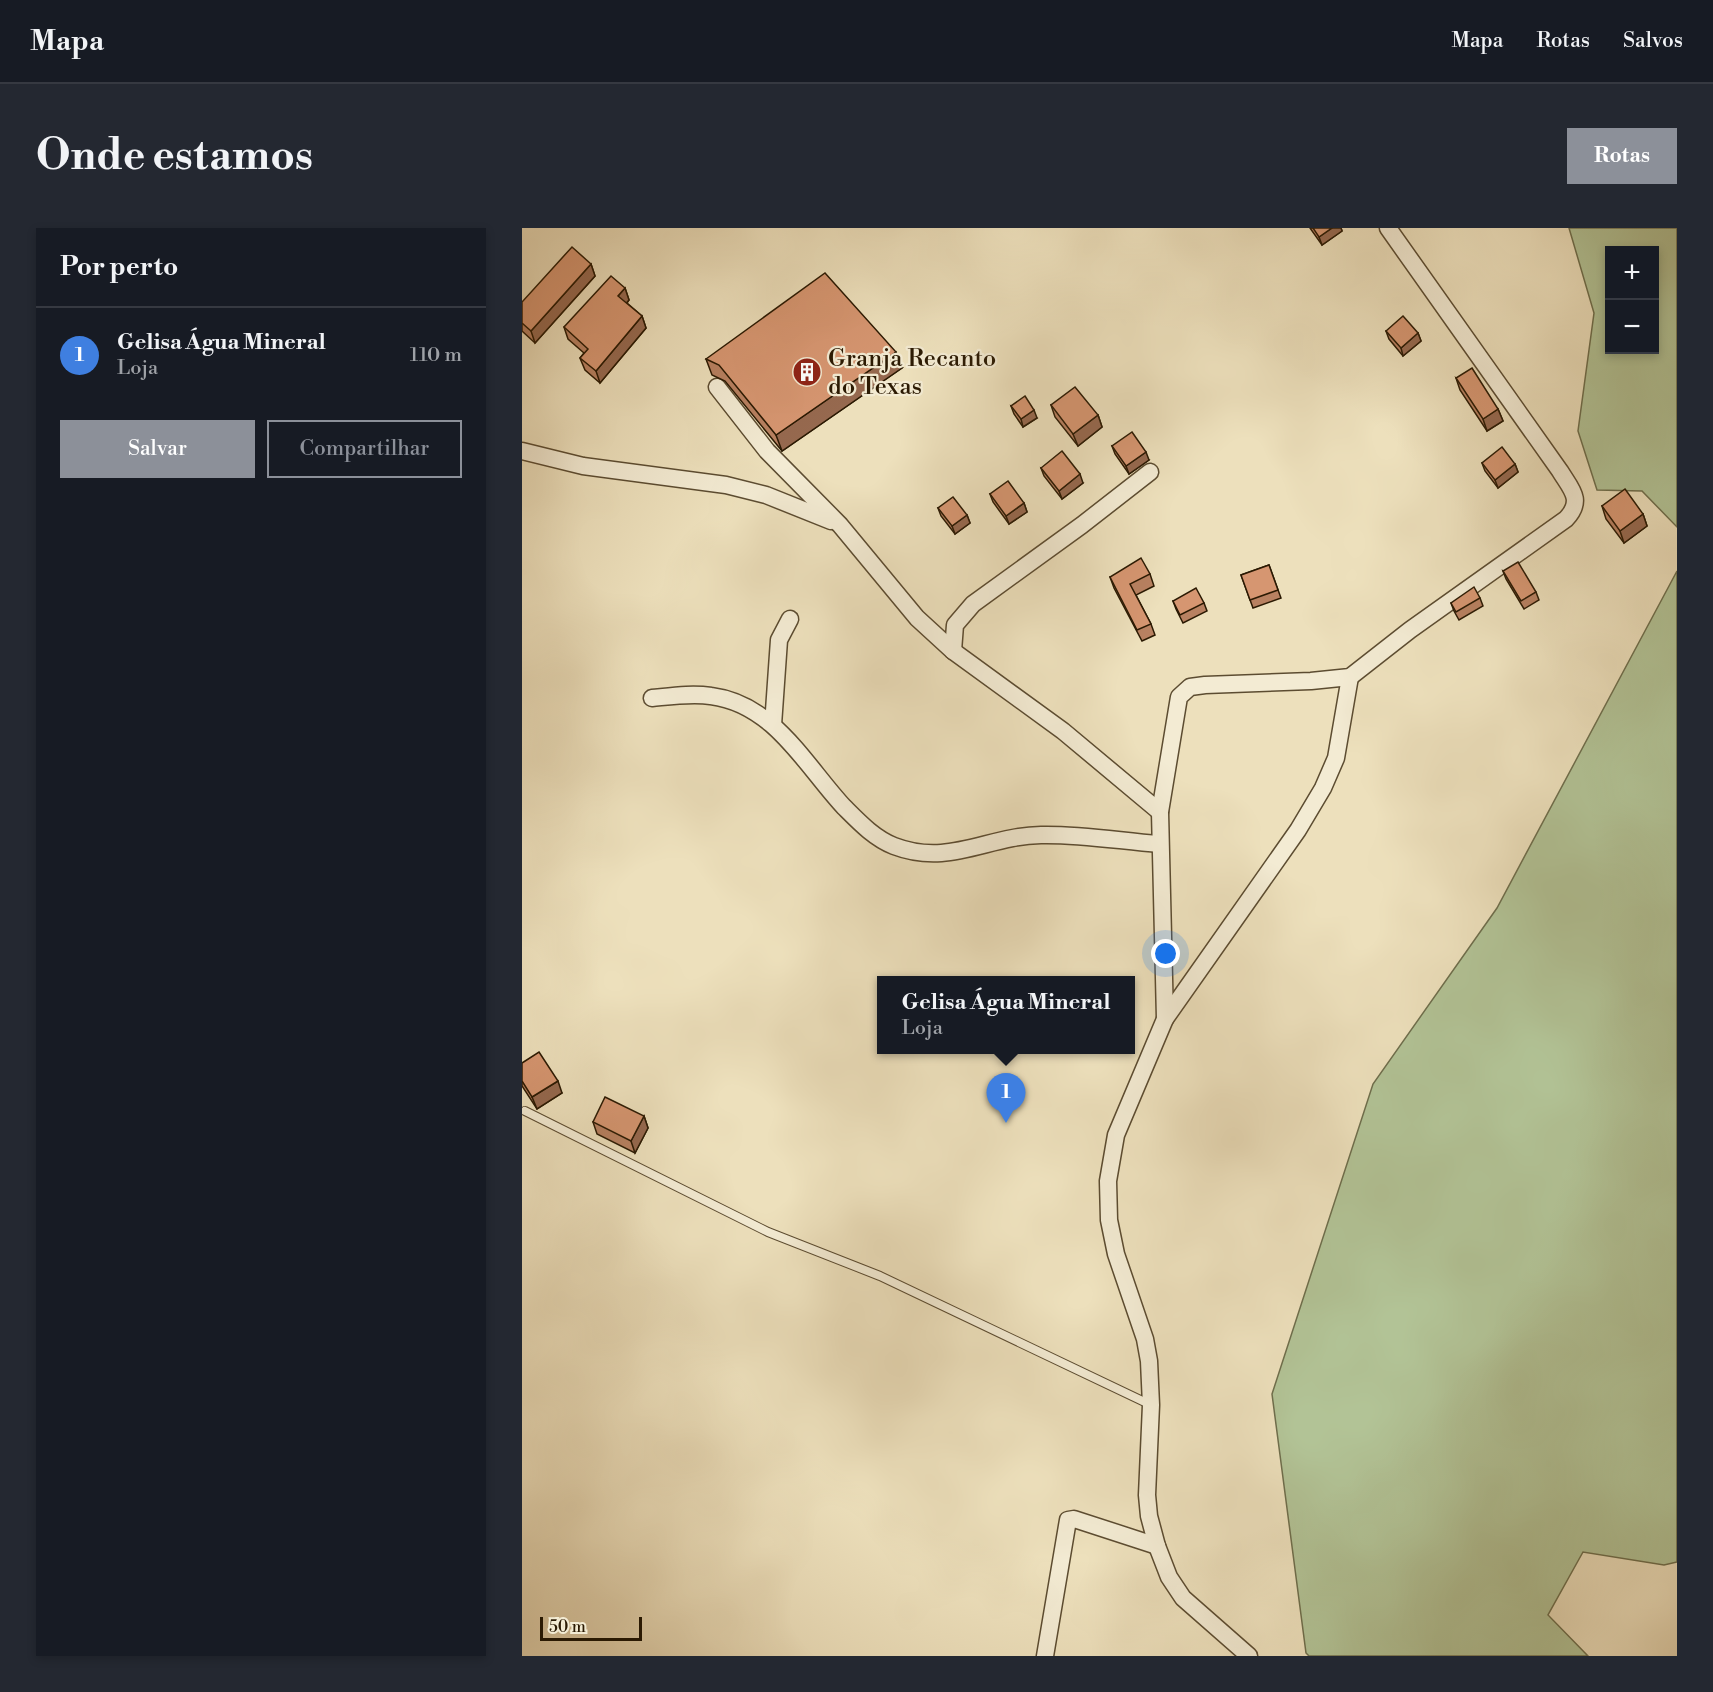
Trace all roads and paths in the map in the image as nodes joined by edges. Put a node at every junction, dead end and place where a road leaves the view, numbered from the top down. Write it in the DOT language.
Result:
graph roads {
  1 [pos="1388,228"];
  2 [pos="717,387"];
  3 [pos="522,451"];
  4 [pos="1150,472"];
  5 [pos="840,525"];
  6 [pos="790,618"];
  7 [pos="953,651"];
  8 [pos="1350,677"];
  9 [pos="652,698"];
  10 [pos="773,725"];
  11 [pos="1160,812"];
  12 [pos="1160,844"];
  13 [pos="1165,1019"];
  14 [pos="525,1110"];
  15 [pos="1151,1405"];
  16 [pos="1157,1545"];
  17 [pos="1045,1656"];
  18 [pos="1249,1656"];
  1 -- 8 [label="street"];
  2 -- 5 [label="street"];
  3 -- 5 [label="street"];
  4 -- 7 [label="street"];
  5 -- 7 [label="street"];
  6 -- 10 [label="street"];
  7 -- 11 [label="street"];
  8 -- 11 [label="street"];
  8 -- 13 [label="street"];
  9 -- 10 [label="street"];
  10 -- 12 [label="street"];
  11 -- 12 [label="street"];
  12 -- 13 [label="street"];
  13 -- 15 [label="street"];
  14 -- 15 [label="lane"];
  15 -- 16 [label="street"];
  16 -- 17 [label="street"];
  16 -- 18 [label="street"];
}
